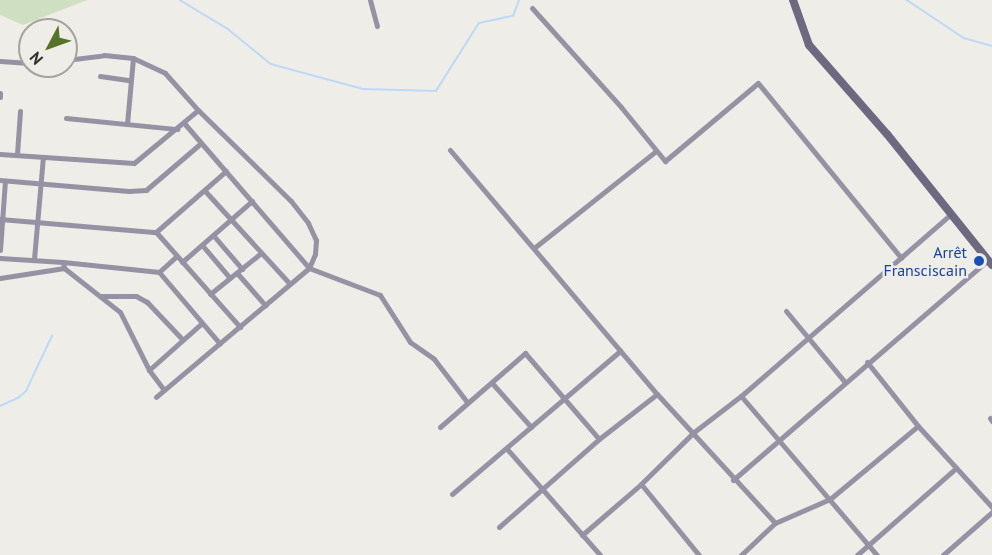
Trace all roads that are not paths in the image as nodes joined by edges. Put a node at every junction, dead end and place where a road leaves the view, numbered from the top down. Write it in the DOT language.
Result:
graph roads {
  1 [pos="370,0"];
  2 [pos="793,0"];
  3 [pos="532,8"];
  4 [pos="377,26"];
  5 [pos="78,58"];
  6 [pos="133,58"];
  7 [pos="0,61"];
  8 [pos="18,62"];
  9 [pos="100,76"];
  10 [pos="130,80"];
  11 [pos="198,110"];
  12 [pos="20,111"];
  13 [pos="66,118"];
  14 [pos="184,123"];
  15 [pos="127,124"];
  16 [pos="177,129"];
  17 [pos="201,143"];
  18 [pos="450,150"];
  19 [pos="656,151"];
  20 [pos="0,154"];
  21 [pos="17,154"];
  22 [pos="43,157"];
  23 [pos="226,171"];
  24 [pos="2,181"];
  25 [pos="41,182"];
  26 [pos="205,191"];
  27 [pos="252,201"];
  28 [pos="951,214"];
  29 [pos="1,219"];
  30 [pos="232,220"];
  31 [pos="37,222"];
  32 [pos="156,232"];
  33 [pos="213,235"];
  34 [pos="202,245"];
  35 [pos="534,248"];
  36 [pos="0,250"];
  37 [pos="261,253"];
  38 [pos="177,256"];
  39 [pos="0,258"];
  40 [pos="901,258"];
  41 [pos="34,259"];
  42 [pos="182,262"];
  43 [pos="990,262"];
  44 [pos="64,265"];
  45 [pos="309,268"];
  46 [pos="240,271"];
  47 [pos="159,272"];
  48 [pos="0,278"];
  49 [pos="230,278"];
  50 [pos="289,283"];
  51 [pos="210,294"];
  52 [pos="100,296"];
  53 [pos="265,305"];
  54 [pos="786,311"];
  55 [pos="202,323"];
  56 [pos="240,327"];
  57 [pos="808,337"];
  58 [pos="182,339"];
  59 [pos="220,344"];
  60 [pos="620,351"];
  61 [pos="867,362"];
  62 [pos="149,370"];
  63 [pos="845,382"];
  64 [pos="492,383"];
  65 [pos="164,390"];
  66 [pos="657,394"];
  67 [pos="741,396"];
  68 [pos="156,397"];
  69 [pos="564,399"];
  70 [pos="468,402"];
  71 [pos="918,426"];
  72 [pos="440,427"];
  73 [pos="531,427"];
  74 [pos="694,432"];
  75 [pos="599,439"];
  76 [pos="778,439"];
  77 [pos="507,449"];
  78 [pos="956,468"];
  79 [pos="733,480"];
  80 [pos="641,484"];
  81 [pos="542,490"];
  82 [pos="452,495"];
  83 [pos="830,499"];
  84 [pos="992,507"];
  85 [pos="992,512"];
  86 [pos="775,523"];
  87 [pos="499,527"];
  88 [pos="582,536"];
  89 [pos="868,545"];
  90 [pos="600,555"];
  91 [pos="699,555"];
  92 [pos="741,555"];
  93 [pos="857,555"];
  94 [pos="877,555"];
  95 [pos="943,555"];
  1 -- 4 [label="street"];
  2 -- 28 [label="street"];
  3 -- 19 [label="street"];
  5 -- 6 [label="street"];
  6 -- 10 [label="street"];
  6 -- 11 [label="street"];
  7 -- 8 [label="street"];
  9 -- 10 [label="street"];
  10 -- 15 [label="street"];
  11 -- 14 [label="street"];
  11 -- 45 [label="street"];
  12 -- 21 [label="street"];
  13 -- 15 [label="street"];
  14 -- 16 [label="street"];
  14 -- 17 [label="street"];
  15 -- 16 [label="street"];
  16 -- 22 [label="street"];
  17 -- 23 [label="street"];
  17 -- 25 [label="street"];
  18 -- 35 [label="street"];
  19 -- 35 [label="street"];
  19 -- 40 [label="street"];
  20 -- 21 [label="street"];
  21 -- 22 [label="street"];
  22 -- 25 [label="street"];
  23 -- 26 [label="street"];
  23 -- 27 [label="street"];
  24 -- 25 [label="street"];
  24 -- 29 [label="street"];
  25 -- 31 [label="street"];
  26 -- 30 [label="street"];
  26 -- 32 [label="street"];
  27 -- 30 [label="street"];
  27 -- 45 [label="street"];
  28 -- 40 [label="street"];
  28 -- 43 [label="street"];
  29 -- 31 [label="street"];
  29 -- 36 [label="street"];
  30 -- 33 [label="street"];
  30 -- 37 [label="street"];
  31 -- 32 [label="street"];
  31 -- 41 [label="street"];
  32 -- 38 [label="street"];
  33 -- 34 [label="street"];
  33 -- 46 [label="street"];
  34 -- 42 [label="street"];
  34 -- 49 [label="street"];
  35 -- 60 [label="street"];
  37 -- 46 [label="street"];
  37 -- 50 [label="street"];
  38 -- 42 [label="street"];
  38 -- 47 [label="street"];
  39 -- 41 [label="street"];
  40 -- 57 [label="street"];
  41 -- 44 [label="street"];
  42 -- 51 [label="street"];
  43 -- 61 [label="street"];
  44 -- 47 [label="street"];
  44 -- 48 [label="street"];
  44 -- 52 [label="street"];
  45 -- 50 [label="street"];
  45 -- 70 [label="street"];
  46 -- 49 [label="street"];
  46 -- 53 [label="street"];
  47 -- 55 [label="street"];
  49 -- 51 [label="street"];
  50 -- 53 [label="street"];
  51 -- 56 [label="street"];
  52 -- 58 [label="street"];
  52 -- 62 [label="street"];
  53 -- 56 [label="street"];
  54 -- 57 [label="street"];
  55 -- 58 [label="street"];
  55 -- 59 [label="street"];
  56 -- 59 [label="street"];
  57 -- 63 [label="street"];
  57 -- 67 [label="street"];
  58 -- 62 [label="street"];
  59 -- 65 [label="street"];
  60 -- 66 [label="street"];
  60 -- 69 [label="street"];
  61 -- 63 [label="street"];
  61 -- 71 [label="street"];
  62 -- 65 [label="street"];
  63 -- 76 [label="street"];
  64 -- 69 [label="street"];
  64 -- 70 [label="street"];
  64 -- 73 [label="street"];
  65 -- 68 [label="street"];
  66 -- 74 [label="street"];
  66 -- 75 [label="street"];
  67 -- 74 [label="street"];
  67 -- 76 [label="street"];
  69 -- 73 [label="street"];
  69 -- 75 [label="street"];
  70 -- 72 [label="street"];
  71 -- 78 [label="street"];
  71 -- 83 [label="street"];
  73 -- 77 [label="street"];
  74 -- 79 [label="street"];
  74 -- 80 [label="street"];
  75 -- 81 [label="street"];
  76 -- 79 [label="street"];
  76 -- 83 [label="street"];
  77 -- 81 [label="street"];
  77 -- 82 [label="street"];
  78 -- 84 [label="street"];
  78 -- 89 [label="street"];
  79 -- 86 [label="street"];
  80 -- 88 [label="street"];
  80 -- 91 [label="street"];
  81 -- 87 [label="street"];
  81 -- 88 [label="street"];
  83 -- 86 [label="street"];
  83 -- 89 [label="street"];
  85 -- 95 [label="street"];
  86 -- 92 [label="street"];
  88 -- 90 [label="street"];
  89 -- 93 [label="street"];
  89 -- 94 [label="street"];
}
